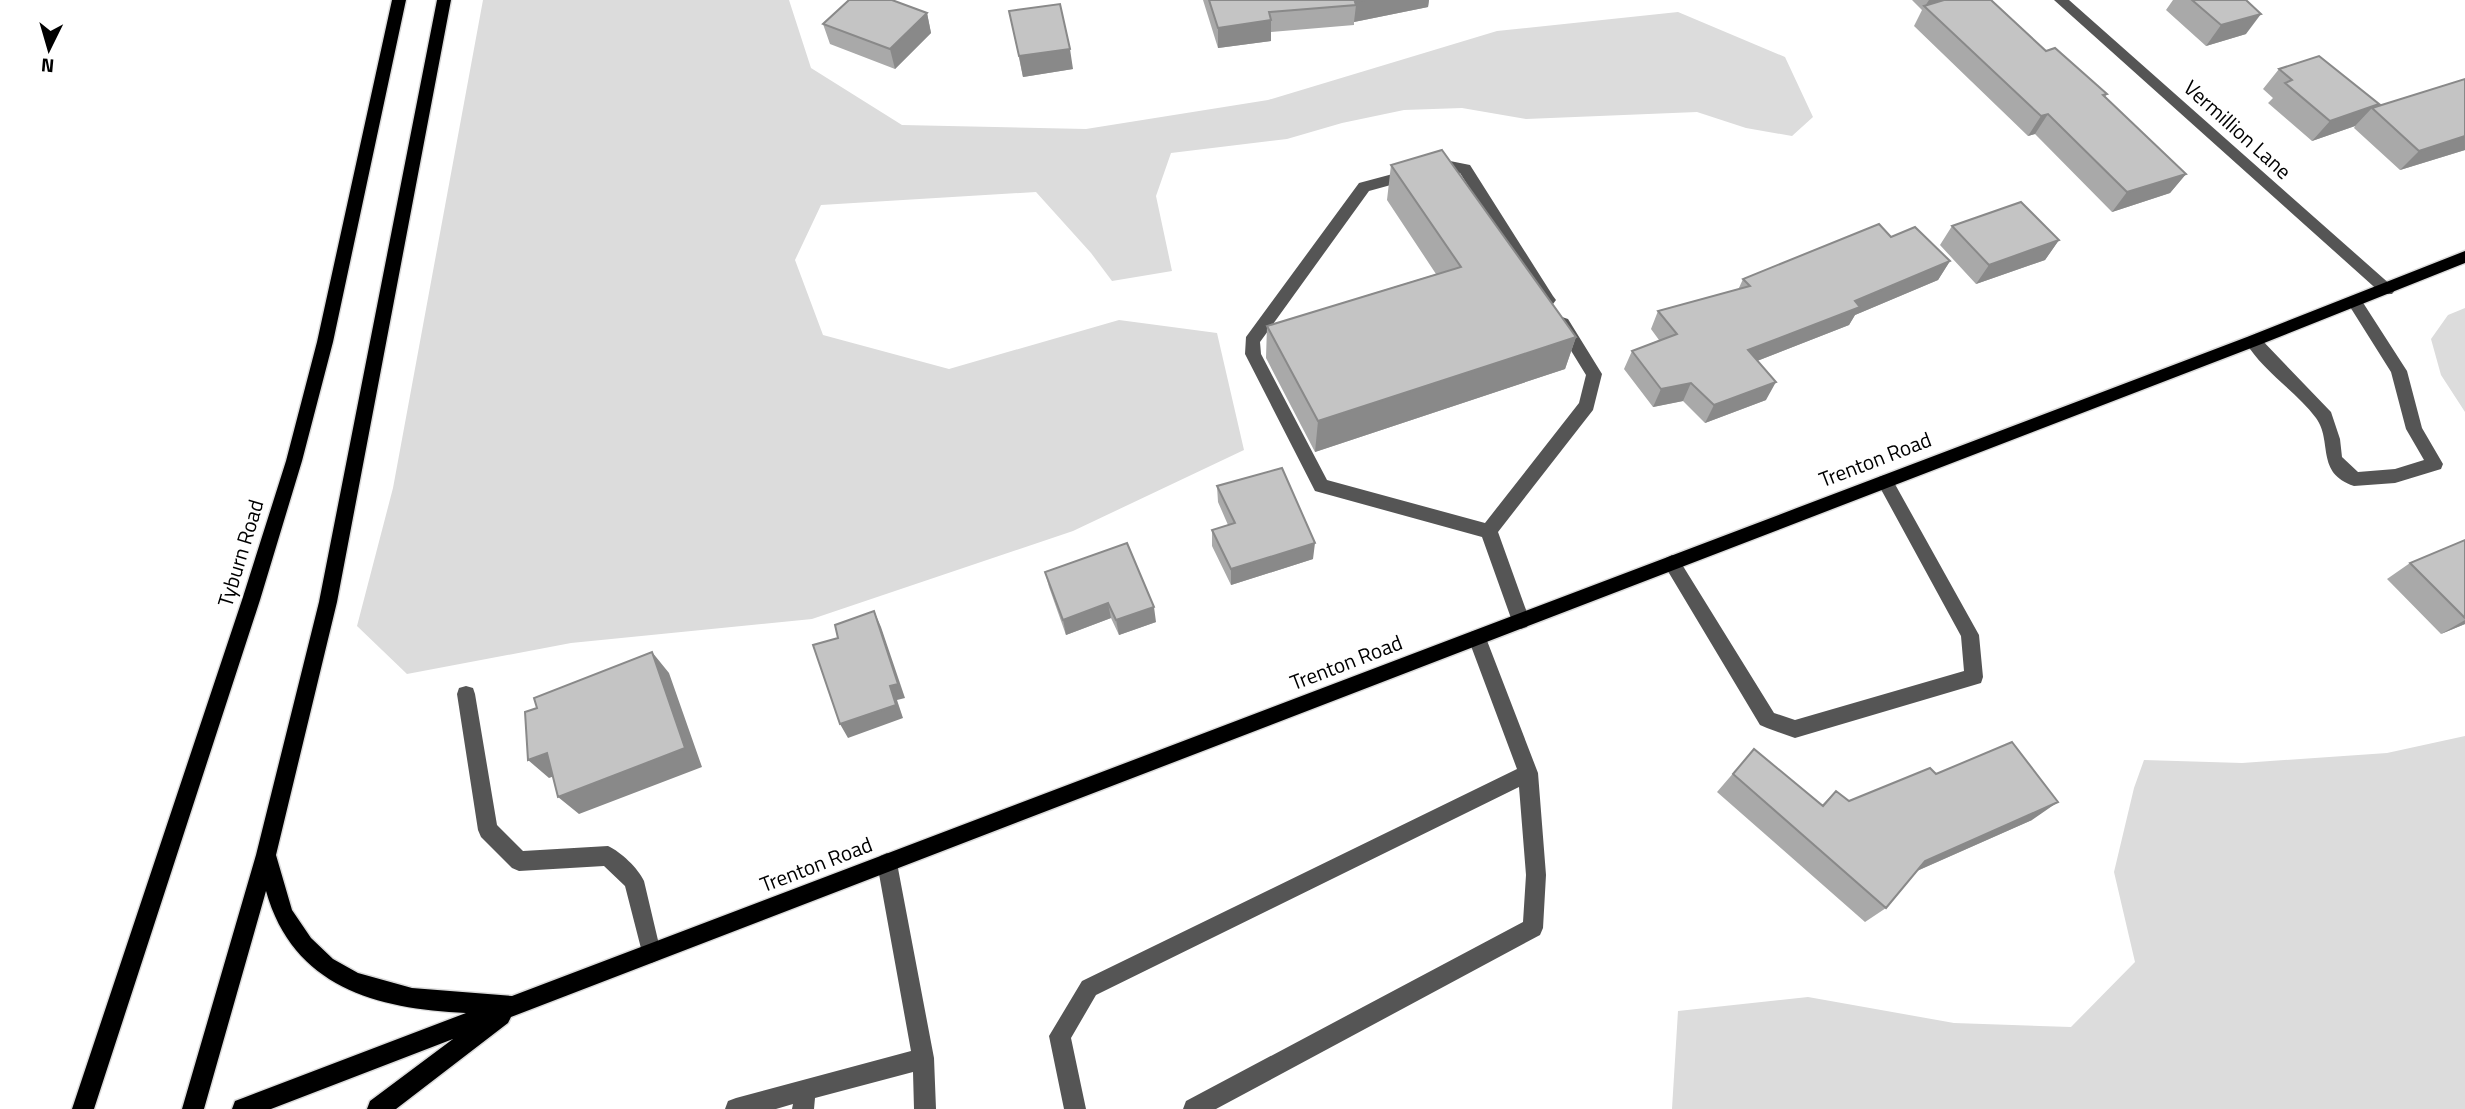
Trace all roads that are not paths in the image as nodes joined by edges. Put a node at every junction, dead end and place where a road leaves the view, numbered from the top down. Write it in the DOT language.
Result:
graph roads {
  1 [pos="399,0"];
  2 [pos="444,0"];
  3 [pos="2061,0"];
  4 [pos="2465,257"];
  5 [pos="2387,290"];
  6 [pos="2355,302"];
  7 [pos="2253,341"];
  8 [pos="1885,482"];
  9 [pos="1489,531"];
  10 [pos="1672,563"];
  11 [pos="1521,621"];
  12 [pos="1477,638"];
  13 [pos="466,694"];
  14 [pos="1528,773"];
  15 [pos="266,855"];
  16 [pos="887,863"];
  17 [pos="651,953"];
  18 [pos="517,1004"];
  19 [pos="923,1058"];
  20 [pos="804,1100"];
  21 [pos="83,1109"];
  22 [pos="193,1109"];
  23 [pos="243,1109"];
  24 [pos="378,1109"];
  25 [pos="736,1109"];
  26 [pos="925,1109"];
  27 [pos="1075,1109"];
  28 [pos="1194,1109"];
  1 -- 21 [label="main road, Tyburn Road"];
  2 -- 15 [label="main road"];
  3 -- 5 [label="street, Vermillion Lane"];
  4 -- 5 [label="main road, Trenton Road"];
  5 -- 6 [label="main road, Trenton Road"];
  6 -- 7 [label="main road, Trenton Road"];
  6 -- 7 [label="street"];
  7 -- 8 [label="main road, Trenton Road"];
  8 -- 10 [label="main road, Trenton Road"];
  8 -- 10 [label="street"];
  9 -- 9 [label="street"];
  9 -- 11 [label="street"];
  10 -- 11 [label="main road, Trenton Road"];
  11 -- 12 [label="main road, Trenton Road"];
  12 -- 14 [label="street"];
  12 -- 16 [label="main road, Trenton Road"];
  13 -- 17 [label="street"];
  14 -- 27 [label="street"];
  14 -- 28 [label="street"];
  15 -- 18 [label="main road"];
  15 -- 22 [label="main road"];
  16 -- 17 [label="main road, Trenton Road"];
  16 -- 19 [label="street"];
  17 -- 18 [label="main road, Trenton Road"];
  18 -- 23 [label="main road, Trenton Road"];
  18 -- 24 [label="main road"];
  19 -- 20 [label="street"];
  19 -- 26 [label="street"];
  20 -- 25 [label="street"];
}
